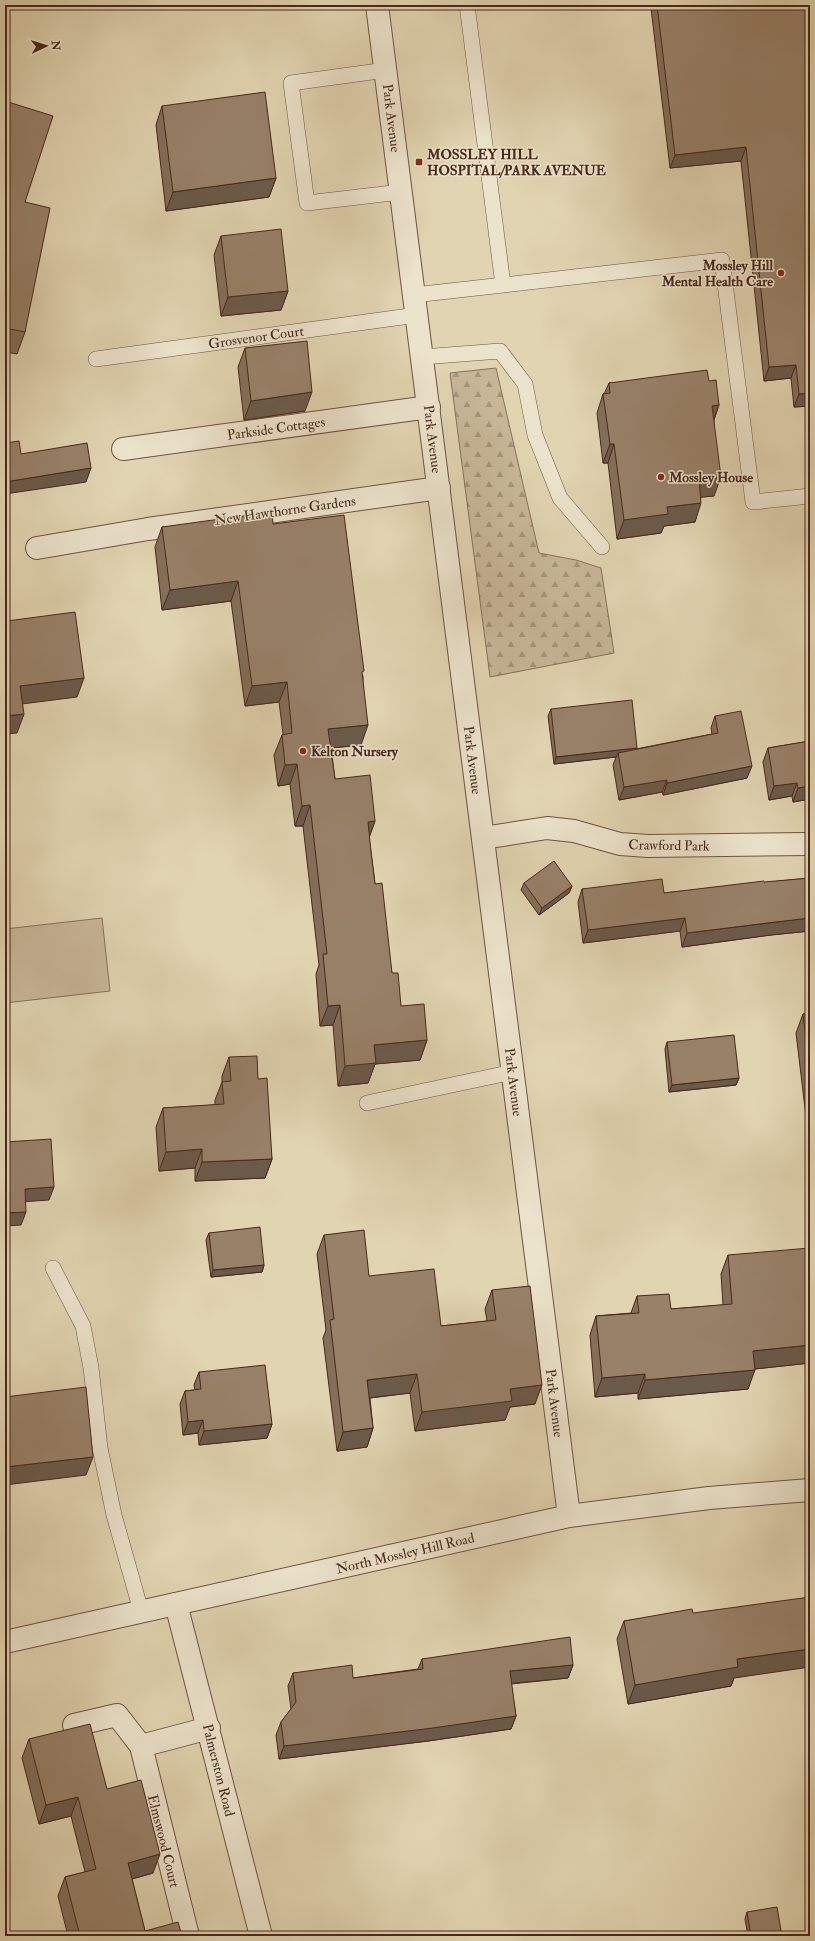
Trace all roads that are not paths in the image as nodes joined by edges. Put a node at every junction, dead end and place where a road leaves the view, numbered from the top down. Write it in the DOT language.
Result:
graph roads {
  1 [pos="377,5"];
  2 [pos="467,5"];
  3 [pos="386,70"];
  4 [pos="401,192"];
  5 [pos="503,285"];
  6 [pos="416,305"];
  7 [pos="422,357"];
  8 [pos="96,359"];
  9 [pos="429,407"];
  10 [pos="123,448"];
  11 [pos="439,488"];
  12 [pos="810,496"];
  13 [pos="37,548"];
  14 [pos="602,548"];
  15 [pos="483,838"];
  16 [pos="810,844"];
  17 [pos="513,1072"];
  18 [pos="367,1103"];
  19 [pos="53,1268"];
  20 [pos="810,1490"];
  21 [pos="569,1516"];
  22 [pos="176,1604"];
  23 [pos="141,1611"];
  24 [pos="5,1642"];
  25 [pos="74,1725"];
  26 [pos="209,1728"];
  27 [pos="140,1746"];
  28 [pos="188,1936"];
  29 [pos="261,1936"];
  1 -- 3 [label="street, Park Avenue"];
  2 -- 5 [label="lane"];
  3 -- 4 [label="street, Park Avenue"];
  3 -- 4 [label="lane"];
  4 -- 6 [label="street, Park Avenue"];
  5 -- 6 [label="lane, Grosvenor Court"];
  5 -- 12 [label="lane, Grosvenor Court"];
  6 -- 7 [label="street, Park Avenue"];
  6 -- 8 [label="lane, Grosvenor Court"];
  7 -- 9 [label="street, Park Avenue"];
  7 -- 14 [label="lane"];
  9 -- 10 [label="street, Parkside Cottages"];
  9 -- 11 [label="street, Park Avenue"];
  11 -- 13 [label="street, New Hawthorne Gardens"];
  11 -- 15 [label="street, Park Avenue"];
  15 -- 16 [label="street, Crawford Park"];
  15 -- 17 [label="street, Park Avenue"];
  17 -- 18 [label="lane"];
  17 -- 21 [label="street, Park Avenue"];
  19 -- 23 [label="lane"];
  20 -- 21 [label="street, North Mossley Hill Road"];
  21 -- 22 [label="street, North Mossley Hill Road"];
  22 -- 23 [label="street, North Mossley Hill Road"];
  22 -- 26 [label="street, Palmerston Road"];
  23 -- 24 [label="street, North Mossley Hill Road"];
  25 -- 27 [label="street, Elmswood Court"];
  26 -- 27 [label="street"];
  26 -- 29 [label="street, Palmerston Road"];
  27 -- 28 [label="street, Elmswood Court"];
}
